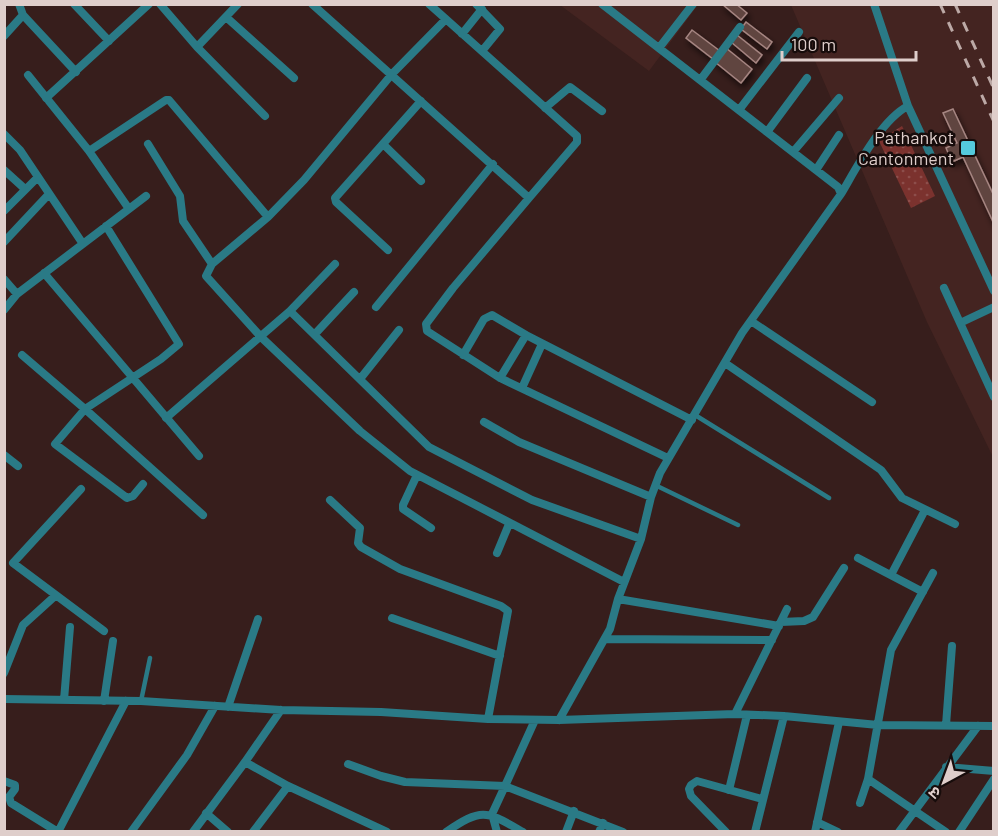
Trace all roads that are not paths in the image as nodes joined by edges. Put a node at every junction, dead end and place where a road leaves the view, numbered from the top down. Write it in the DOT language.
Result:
graph roads {
  1 [pos="19,4"];
  2 [pos="74,4"];
  3 [pos="149,4"];
  4 [pos="160,4"];
  5 [pos="238,4"];
  6 [pos="312,4"];
  7 [pos="429,4"];
  8 [pos="602,4"];
  9 [pos="693,4"];
  10 [pos="874,4"];
  11 [pos="478,7"];
  12 [pos="23,15"];
  13 [pos="226,17"];
  14 [pos="446,19"];
  15 [pos="740,27"];
  16 [pos="799,32"];
  17 [pos="462,34"];
  18 [pos="4,36"];
  19 [pos="110,41"];
  20 [pos="197,47"];
  21 [pos="659,48"];
  22 [pos="482,51"];
  23 [pos="76,72"];
  24 [pos="392,74"];
  25 [pos="28,75"];
  26 [pos="294,78"];
  27 [pos="807,78"];
  28 [pos="700,80"];
  29 [pos="46,98"];
  30 [pos="838,98"];
  31 [pos="422,101"];
  32 [pos="908,106"];
  33 [pos="545,108"];
  34 [pos="739,110"];
  35 [pos="602,111"];
  36 [pos="265,116"];
  37 [pos="767,132"];
  38 [pos="4,134"];
  39 [pos="839,135"];
  40 [pos="148,144"];
  41 [pos="383,144"];
  42 [pos="90,152"];
  43 [pos="793,152"];
  44 [pos="493,164"];
  45 [pos="4,170"];
  46 [pos="816,170"];
  47 [pos="38,177"];
  48 [pos="421,181"];
  49 [pos="25,189"];
  50 [pos="49,194"];
  51 [pos="841,194"];
  52 [pos="146,196"];
  53 [pos="529,198"];
  54 [pos="129,209"];
  55 [pos="4,212"];
  56 [pos="268,217"];
  57 [pos="106,226"];
  58 [pos="4,242"];
  59 [pos="83,244"];
  60 [pos="388,249"];
  61 [pos="212,264"];
  62 [pos="335,264"];
  63 [pos="44,273"];
  64 [pos="4,279"];
  65 [pos="944,288"];
  66 [pos="354,291"];
  67 [pos="993,291"];
  68 [pos="17,294"];
  69 [pos="376,307"];
  70 [pos="993,307"];
  71 [pos="4,310"];
  72 [pos="290,311"];
  73 [pos="751,321"];
  74 [pos="960,323"];
  75 [pos="399,330"];
  76 [pos="315,334"];
  77 [pos="526,335"];
  78 [pos="261,337"];
  79 [pos="542,344"];
  80 [pos="464,354"];
  81 [pos="22,355"];
  82 [pos="725,363"];
  83 [pos="132,376"];
  84 [pos="500,378"];
  85 [pos="360,379"];
  86 [pos="522,388"];
  87 [pos="993,397"];
  88 [pos="872,402"];
  89 [pos="86,409"];
  90 [pos="693,417"];
  91 [pos="166,418"];
  92 [pos="484,422"];
  93 [pos="4,455"];
  94 [pos="199,456"];
  95 [pos="668,458"];
  96 [pos="18,466"];
  97 [pos="417,475"];
  98 [pos="143,484"];
  99 [pos="655,486"];
  100 [pos="81,489"];
  101 [pos="651,497"];
  102 [pos="829,498"];
  103 [pos="330,500"];
  104 [pos="925,510"];
  105 [pos="203,515"];
  106 [pos="509,524"];
  107 [pos="954,524"];
  108 [pos="738,525"];
  109 [pos="431,528"];
  110 [pos="641,539"];
  111 [pos="497,553"];
  112 [pos="858,558"];
  113 [pos="844,568"];
  114 [pos="933,573"];
  115 [pos="891,575"];
  116 [pos="624,582"];
  117 [pos="922,592"];
  118 [pos="55,596"];
  119 [pos="618,599"];
  120 [pos="787,609"];
  121 [pos="392,618"];
  122 [pos="258,619"];
  123 [pos="780,624"];
  124 [pos="70,627"];
  125 [pos="104,632"];
  126 [pos="606,639"];
  127 [pos="772,640"];
  128 [pos="113,641"];
  129 [pos="952,646"];
  130 [pos="500,656"];
  131 [pos="150,658"];
  132 [pos="4,673"];
  133 [pos="4,699"];
  134 [pos="64,700"];
  135 [pos="104,701"];
  136 [pos="141,701"];
  137 [pos="126,702"];
  138 [pos="215,706"];
  139 [pos="228,706"];
  140 [pos="280,710"];
  141 [pos="735,714"];
  142 [pos="747,715"];
  143 [pos="784,716"];
  144 [pos="488,719"];
  145 [pos="535,720"];
  146 [pos="559,720"];
  147 [pos="839,722"];
  148 [pos="878,725"];
  149 [pos="946,725"];
  150 [pos="978,726"];
  151 [pos="993,726"];
  152 [pos="245,762"];
  153 [pos="348,764"];
  154 [pos="946,767"];
  155 [pos="993,771"];
  156 [pos="868,779"];
  157 [pos="993,779"];
  158 [pos="4,781"];
  159 [pos="288,786"];
  160 [pos="505,786"];
  161 [pos="729,790"];
  162 [pos="762,799"];
  163 [pos="860,803"];
  164 [pos="914,810"];
  165 [pos="574,811"];
  166 [pos="206,813"];
  167 [pos="492,814"];
  168 [pos="372,825"];
  169 [pos="601,827"];
  170 [pos="816,827"];
  171 [pos="58,831"];
  172 [pos="131,831"];
  173 [pos="193,831"];
  174 [pos="228,831"];
  175 [pos="253,831"];
  176 [pos="364,831"];
  177 [pos="387,831"];
  178 [pos="446,831"];
  179 [pos="497,831"];
  180 [pos="523,831"];
  181 [pos="566,831"];
  182 [pos="622,831"];
  183 [pos="726,831"];
  184 [pos="755,831"];
  185 [pos="838,831"];
  186 [pos="898,831"];
  187 [pos="946,831"];
  188 [pos="959,831"];
  1 -- 12 [label="street"];
  2 -- 19 [label="street"];
  3 -- 19 [label="street"];
  4 -- 20 [label="street"];
  5 -- 13 [label="street"];
  6 -- 24 [label="street"];
  7 -- 14 [label="street"];
  8 -- 21 [label="street"];
  9 -- 21 [label="street"];
  10 -- 32 [label="street"];
  11 -- 17 [label="street"];
  11 -- 22 [label="street"];
  12 -- 18 [label="street"];
  12 -- 23 [label="street"];
  13 -- 20 [label="street"];
  13 -- 26 [label="street"];
  14 -- 17 [label="street"];
  14 -- 24 [label="street"];
  15 -- 28 [label="street"];
  16 -- 34 [label="street"];
  17 -- 22 [label="street"];
  19 -- 23 [label="street"];
  20 -- 36 [label="street"];
  21 -- 28 [label="street"];
  22 -- 33 [label="street"];
  23 -- 29 [label="street"];
  24 -- 31 [label="street"];
  24 -- 56 [label="street"];
  25 -- 29 [label="street"];
  27 -- 37 [label="street"];
  28 -- 34 [label="street"];
  29 -- 42 [label="street"];
  30 -- 43 [label="street"];
  31 -- 41 [label="street"];
  31 -- 44 [label="street"];
  32 -- 51 [label="street"];
  32 -- 67 [label="street"];
  33 -- 35 [label="street"];
  33 -- 53 [label="street"];
  34 -- 37 [label="street"];
  37 -- 43 [label="street"];
  38 -- 47 [label="street"];
  39 -- 46 [label="street"];
  40 -- 61 [label="street"];
  41 -- 48 [label="street"];
  41 -- 60 [label="street"];
  42 -- 54 [label="street"];
  42 -- 56 [label="street"];
  43 -- 46 [label="street"];
  44 -- 53 [label="street"];
  44 -- 69 [label="street"];
  45 -- 49 [label="street"];
  46 -- 51 [label="street"];
  47 -- 49 [label="street"];
  47 -- 50 [label="street"];
  49 -- 55 [label="street"];
  50 -- 58 [label="street"];
  50 -- 59 [label="street"];
  51 -- 73 [label="street"];
  52 -- 54 [label="street"];
  53 -- 80 [label="street"];
  54 -- 57 [label="street"];
  56 -- 61 [label="street"];
  57 -- 59 [label="street"];
  57 -- 83 [label="street"];
  59 -- 63 [label="street"];
  61 -- 78 [label="street"];
  62 -- 72 [label="street"];
  63 -- 68 [label="street"];
  63 -- 83 [label="street"];
  64 -- 68 [label="street"];
  65 -- 74 [label="street"];
  66 -- 76 [label="street"];
  68 -- 71 [label="street"];
  70 -- 74 [label="street"];
  72 -- 76 [label="street"];
  72 -- 78 [label="street"];
  73 -- 82 [label="street"];
  73 -- 88 [label="street"];
  74 -- 87 [label="street"];
  75 -- 85 [label="street"];
  76 -- 85 [label="street"];
  77 -- 79 [label="street"];
  77 -- 80 [label="street"];
  77 -- 84 [label="street"];
  78 -- 91 [label="street"];
  78 -- 97 [label="street"];
  79 -- 86 [label="street"];
  79 -- 90 [label="street"];
  80 -- 84 [label="street"];
  81 -- 89 [label="street"];
  82 -- 90 [label="street"];
  82 -- 104 [label="street"];
  83 -- 89 [label="street"];
  83 -- 91 [label="street"];
  84 -- 86 [label="street"];
  85 -- 110 [label="street"];
  86 -- 95 [label="street"];
  89 -- 98 [label="street"];
  89 -- 105 [label="street"];
  90 -- 95 [label="street"];
  90 -- 102 [label="lane"];
  91 -- 94 [label="street"];
  92 -- 101 [label="street"];
  93 -- 96 [label="street"];
  95 -- 99 [label="street"];
  97 -- 106 [label="street"];
  97 -- 109 [label="street"];
  99 -- 101 [label="street"];
  99 -- 108 [label="lane"];
  100 -- 118 [label="street"];
  101 -- 110 [label="street"];
  103 -- 130 [label="street"];
  104 -- 107 [label="street"];
  104 -- 115 [label="street"];
  106 -- 111 [label="street"];
  106 -- 116 [label="street"];
  110 -- 116 [label="street"];
  112 -- 115 [label="street"];
  113 -- 123 [label="street"];
  114 -- 117 [label="street"];
  115 -- 117 [label="street"];
  116 -- 119 [label="street"];
  117 -- 148 [label="street"];
  118 -- 125 [label="street"];
  118 -- 132 [label="street"];
  119 -- 123 [label="street"];
  119 -- 126 [label="street"];
  120 -- 123 [label="street"];
  121 -- 130 [label="street"];
  122 -- 139 [label="street"];
  123 -- 127 [label="street"];
  124 -- 134 [label="street"];
  126 -- 127 [label="street"];
  126 -- 146 [label="street"];
  127 -- 141 [label="street"];
  128 -- 135 [label="street"];
  129 -- 149 [label="street"];
  130 -- 144 [label="street"];
  131 -- 136 [label="lane"];
  133 -- 134 [label="street"];
  134 -- 135 [label="street"];
  135 -- 137 [label="street"];
  136 -- 137 [label="street"];
  136 -- 138 [label="street"];
  137 -- 171 [label="street"];
  138 -- 139 [label="street"];
  138 -- 172 [label="street"];
  139 -- 140 [label="street"];
  140 -- 144 [label="street"];
  140 -- 152 [label="street"];
  141 -- 142 [label="street"];
  141 -- 146 [label="street"];
  142 -- 143 [label="street"];
  142 -- 161 [label="street"];
  143 -- 147 [label="street"];
  143 -- 162 [label="street"];
  144 -- 145 [label="street"];
  145 -- 146 [label="street"];
  145 -- 160 [label="street"];
  147 -- 148 [label="street"];
  147 -- 170 [label="street"];
  148 -- 149 [label="street"];
  148 -- 156 [label="street"];
  149 -- 150 [label="street"];
  150 -- 151 [label="street"];
  150 -- 154 [label="street"];
  152 -- 159 [label="street"];
  152 -- 166 [label="street"];
  153 -- 160 [label="street"];
  154 -- 155 [label="street"];
  154 -- 164 [label="street"];
  156 -- 163 [label="street"];
  156 -- 164 [label="street"];
  157 -- 188 [label="street"];
  158 -- 171 [label="street"];
  159 -- 168 [label="street"];
  159 -- 175 [label="street"];
  160 -- 165 [label="street"];
  160 -- 167 [label="street"];
  161 -- 162 [label="street"];
  161 -- 183 [label="street"];
  162 -- 184 [label="street"];
  164 -- 186 [label="street"];
  164 -- 187 [label="street"];
  165 -- 169 [label="street"];
  165 -- 181 [label="street"];
  166 -- 173 [label="street"];
  166 -- 174 [label="street"];
  167 -- 178 [label="street"];
  167 -- 179 [label="street"];
  167 -- 180 [label="street"];
  168 -- 176 [label="street"];
  168 -- 177 [label="street"];
  169 -- 182 [label="street"];
  170 -- 185 [label="street"];
}
